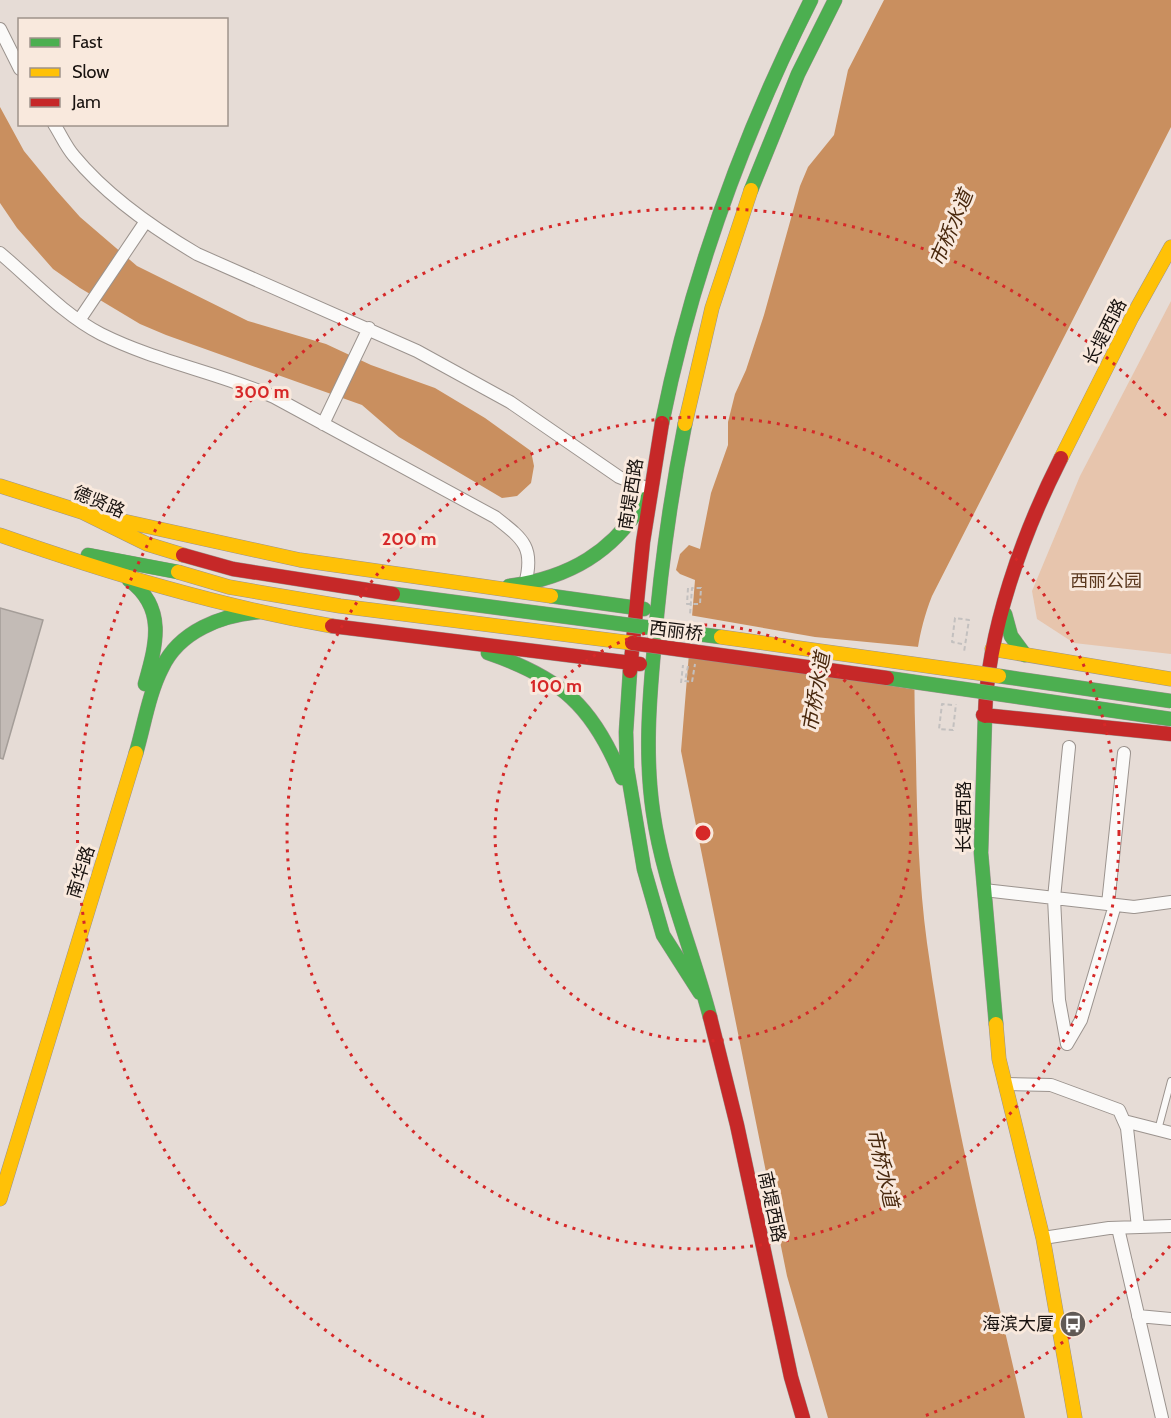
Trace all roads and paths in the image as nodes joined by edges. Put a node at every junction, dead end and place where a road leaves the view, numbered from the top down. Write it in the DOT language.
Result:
graph roads {
  1 [pos="811,0"];
  2 [pos="835,0"];
  3 [pos="0,29"];
  4 [pos="18,65"];
  5 [pos="55,126"];
  6 [pos="146,222"];
  7 [pos="1171,247"];
  8 [pos="0,253"];
  9 [pos="80,319"];
  10 [pos="369,328"];
  11 [pos="323,423"];
  12 [pos="0,486"];
  13 [pos="649,489"];
  14 [pos="82,512"];
  15 [pos="0,534"];
  16 [pos="183,555"];
  17 [pos="114,573"];
  18 [pos="525,584"];
  19 [pos="484,588"];
  20 [pos="688,588"];
  21 [pos="635,608"];
  22 [pos="657,610"];
  23 [pos="259,612"];
  24 [pos="1005,614"];
  25 [pos="690,615"];
  26 [pos="447,640"];
  27 [pos="962,644"];
  28 [pos="992,650"];
  29 [pos="964,652"];
  30 [pos="1025,655"];
  31 [pos="631,663"];
  32 [pos="688,663"];
  33 [pos="652,666"];
  34 [pos="1171,679"];
  35 [pos="681,682"];
  36 [pos="957,696"];
  37 [pos="1171,701"];
  38 [pos="952,705"];
  39 [pos="983,715"];
  40 [pos="1171,719"];
  41 [pos="1171,734"];
  42 [pos="1069,747"];
  43 [pos="1124,753"];
  44 [pos="633,811"];
  45 [pos="984,890"];
  46 [pos="1054,898"];
  47 [pos="1171,902"];
  48 [pos="1112,905"];
  49 [pos="707,1003"];
  50 [pos="1171,1081"];
  51 [pos="1005,1084"];
  52 [pos="1124,1121"];
  53 [pos="1158,1130"];
  54 [pos="1171,1133"];
  55 [pos="0,1160"];
  56 [pos="0,1199"];
  57 [pos="1171,1226"];
  58 [pos="1138,1227"];
  59 [pos="1118,1228"];
  60 [pos="1043,1238"];
  61 [pos="1138,1316"];
  62 [pos="1171,1319"];
  63 [pos="803,1418"];
  64 [pos="1075,1418"];
  65 [pos="1162,1418"];
  1 -- 13 [label="street, 南堤西路"];
  2 -- 22 [label="street, 南堤西路"];
  3 -- 4 [label="street"];
  5 -- 6 [label="street"];
  6 -- 9 [label="street"];
  6 -- 10 [label="street"];
  7 -- 24 [label="street, 长堤西路"];
  8 -- 9 [label="street"];
  9 -- 11 [label="street"];
  10 -- 11 [label="street"];
  10 -- 13 [label="street"];
  11 -- 18 [label="street"];
  12 -- 14 [label="street, 德贤路"];
  13 -- 18 [label="street"];
  13 -- 21 [label="street, 南堤西路"];
  14 -- 16 [label="street, 德贤路"];
  14 -- 19 [label="street"];
  15 -- 17 [label="street"];
  15 -- 40 [label="street, 西丽桥, bridge"];
  16 -- 37 [label="street, 西丽桥, bridge"];
  17 -- 23 [label="street"];
  17 -- 55 [label="street, 南华路"];
  18 -- 19 [label="street"];
  19 -- 21 [label="street"];
  20 -- 25 [label="path"];
  21 -- 22 [label="street"];
  21 -- 31 [label="street, 南堤西路"];
  22 -- 33 [label="street, 南堤西路"];
  23 -- 26 [label="street"];
  23 -- 56 [label="street, 南华路"];
  24 -- 28 [label="street, 长堤西路"];
  24 -- 30 [label="street"];
  26 -- 31 [label="street"];
  26 -- 44 [label="street"];
  27 -- 29 [label="path"];
  28 -- 30 [label="street"];
  28 -- 39 [label="street, 长堤西路"];
  30 -- 34 [label="street"];
  31 -- 33 [label="street"];
  31 -- 44 [label="street, 南堤西路"];
  32 -- 35 [label="path"];
  33 -- 49 [label="street, 南堤西路"];
  36 -- 38 [label="path"];
  39 -- 41 [label="street"];
  39 -- 45 [label="street, 长堤西路"];
  42 -- 46 [label="street"];
  43 -- 48 [label="street"];
  44 -- 49 [label="street, 南堤西路"];
  45 -- 46 [label="street"];
  45 -- 51 [label="street, 长堤西路"];
  46 -- 48 [label="street"];
  46 -- 48 [label="street"];
  47 -- 48 [label="street"];
  49 -- 63 [label="street, 南堤西路"];
  50 -- 53 [label="lane"];
  51 -- 52 [label="street"];
  51 -- 60 [label="street, 长堤西路"];
  52 -- 53 [label="street"];
  52 -- 58 [label="street"];
  53 -- 54 [label="street"];
  57 -- 58 [label="street"];
  58 -- 59 [label="street"];
  59 -- 60 [label="street"];
  59 -- 61 [label="street"];
  60 -- 64 [label="street, 长堤西路"];
  61 -- 62 [label="street"];
  61 -- 65 [label="street"];
}
